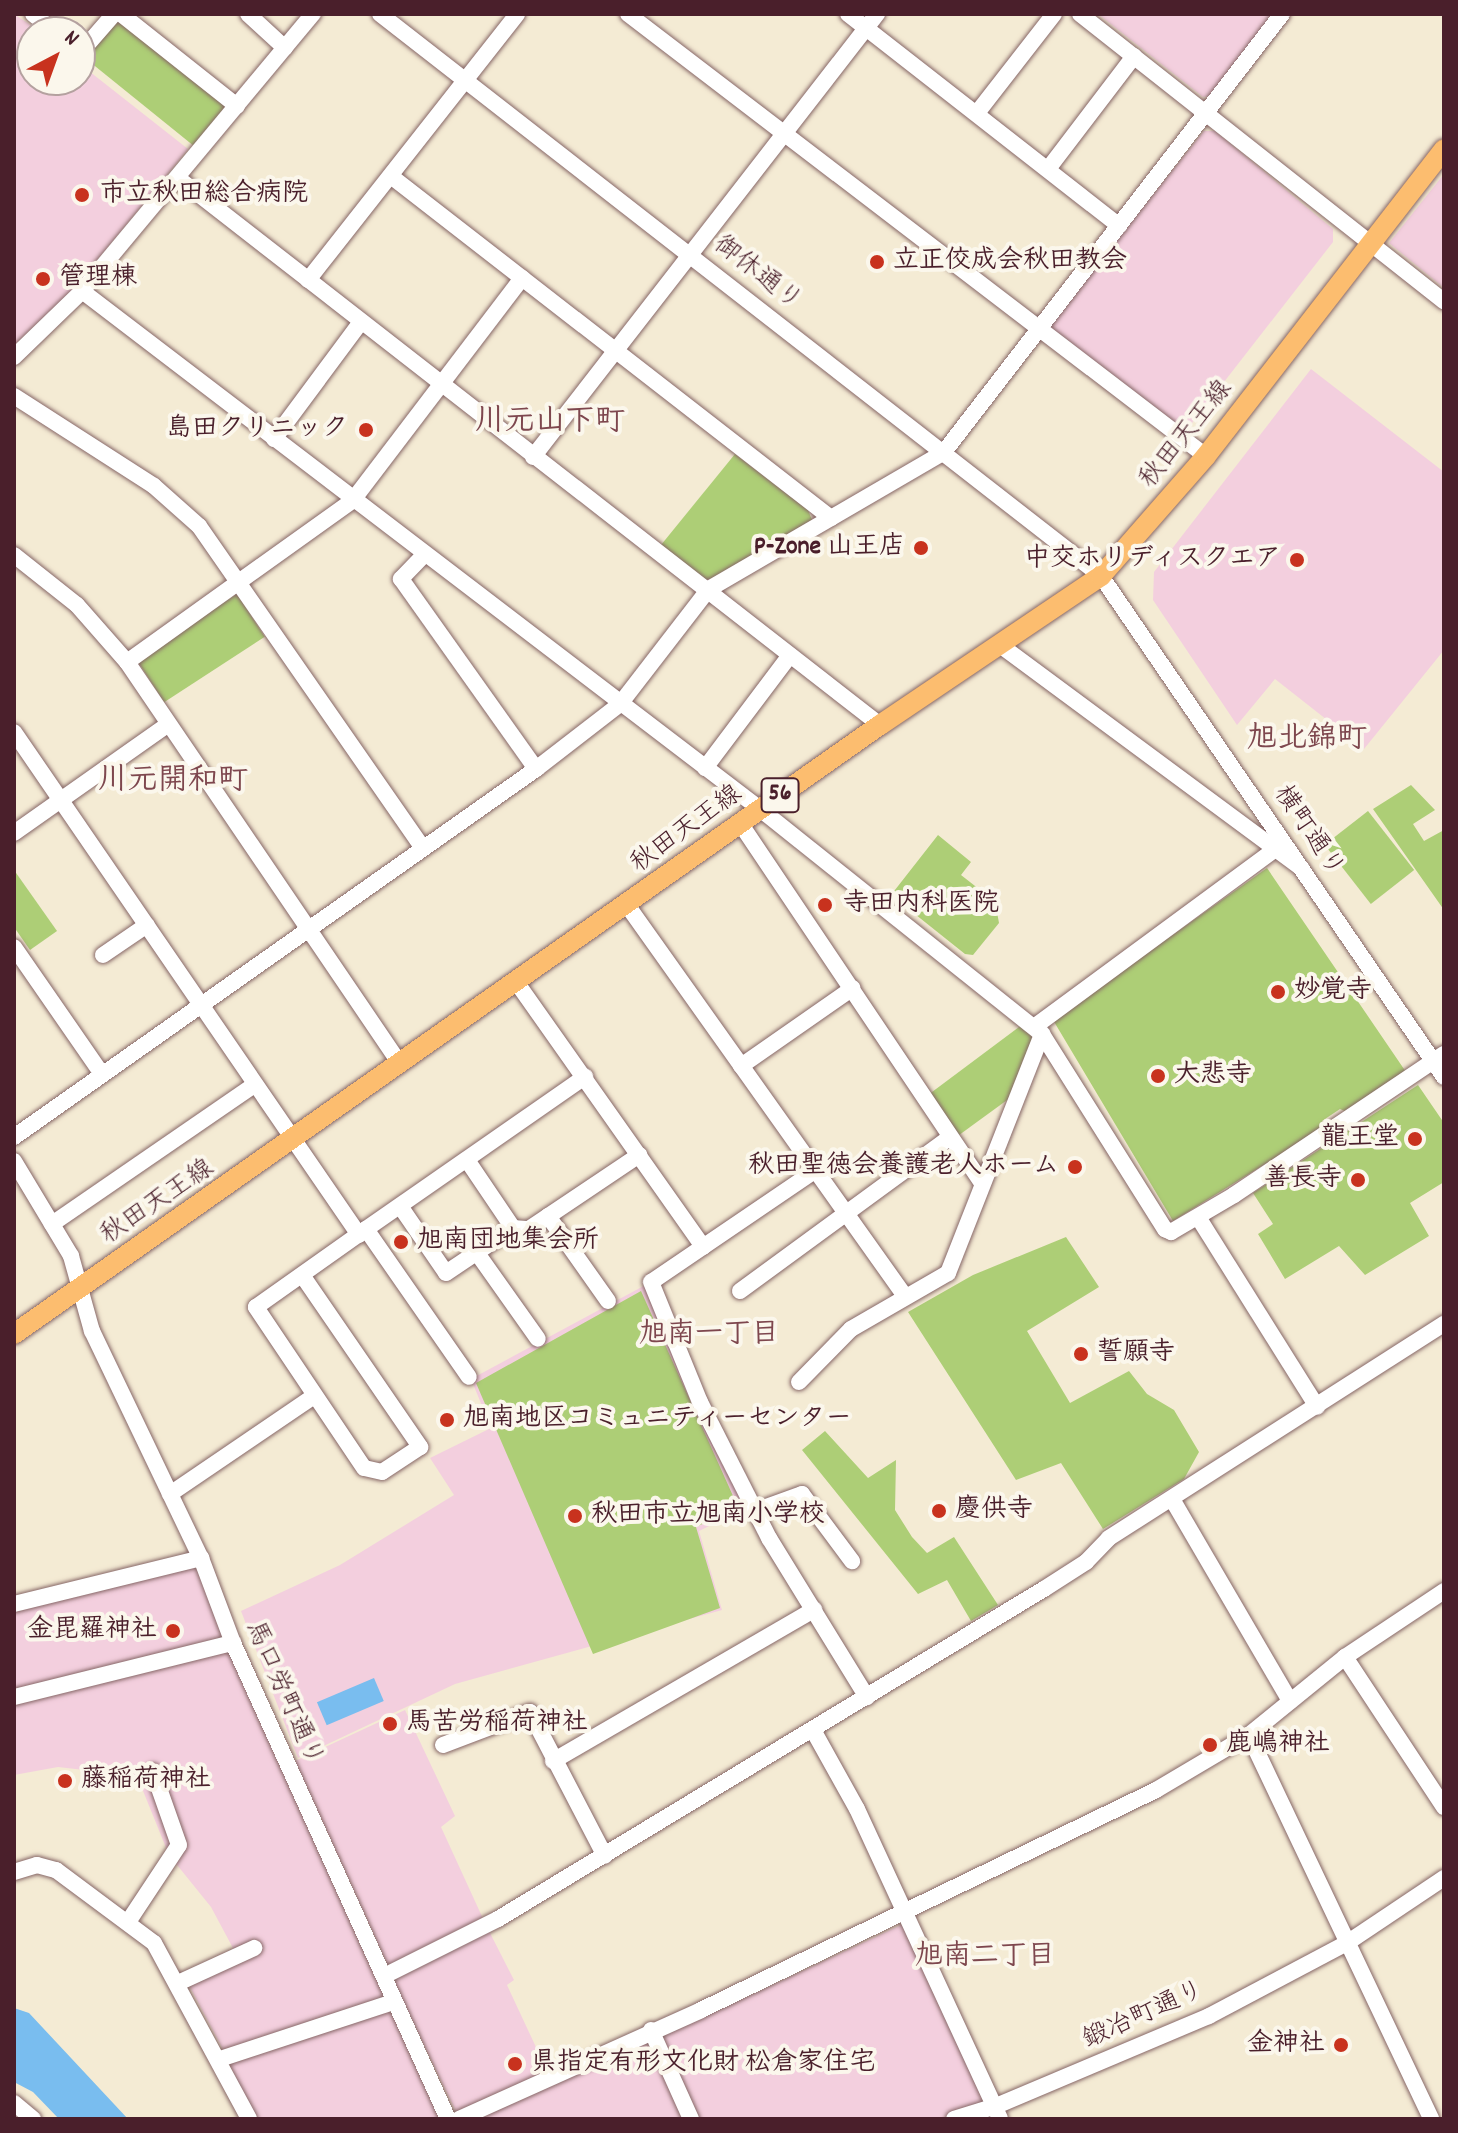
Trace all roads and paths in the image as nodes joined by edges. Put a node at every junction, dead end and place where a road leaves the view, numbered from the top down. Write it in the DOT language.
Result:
graph roads {
  1 [pos="114,14"];
  2 [pos="121,14"];
  3 [pos="248,14"];
  4 [pos="313,14"];
  5 [pos="380,14"];
  6 [pos="517,14"];
  7 [pos="628,14"];
  8 [pos="848,14"];
  9 [pos="877,14"];
  10 [pos="1054,14"];
  11 [pos="1080,14"];
  12 [pos="1282,14"];
  13 [pos="866,28"];
  14 [pos="96,35"];
  15 [pos="285,48"];
  16 [pos="1134,56"];
  17 [pos="468,81"];
  18 [pos="237,106"];
  19 [pos="1208,112"];
  20 [pos="977,113"];
  21 [pos="783,132"];
  22 [pos="1444,149"];
  23 [pos="1048,169"];
  24 [pos="392,177"];
  25 [pos="179,179"];
  26 [pos="1119,226"];
  27 [pos="1372,243"];
  28 [pos="691,252"];
  29 [pos="522,278"];
  30 [pos="308,280"];
  31 [pos="82,291"];
  32 [pos="1444,301"];
  33 [pos="361,322"];
  34 [pos="1037,328"];
  35 [pos="617,351"];
  36 [pos="14,357"];
  37 [pos="439,383"];
  38 [pos="14,396"];
  39 [pos="274,439"];
  40 [pos="944,452"];
  41 [pos="1206,456"];
  42 [pos="533,457"];
  43 [pos="353,500"];
  44 [pos="831,518"];
  45 [pos="14,555"];
  46 [pos="423,556"];
  47 [pos="1101,576"];
  48 [pos="237,583"];
  49 [pos="709,589"];
  50 [pos="1000,645"];
  51 [pos="790,655"];
  52 [pos="127,662"];
  53 [pos="620,704"];
  54 [pos="167,725"];
  55 [pos="880,725"];
  56 [pos="14,732"];
  57 [pos="705,768"];
  58 [pos="536,769"];
  59 [pos="61,800"];
  60 [pos="760,809"];
  61 [pos="740,823"];
  62 [pos="14,833"];
  63 [pos="1279,846"];
  64 [pos="423,848"];
  65 [pos="627,905"];
  66 [pos="147,925"];
  67 [pos="306,931"];
  68 [pos="14,947"];
  69 [pos="103,955"];
  70 [pos="517,983"];
  71 [pos="853,988"];
  72 [pos="201,1003"];
  73 [pos="1038,1031"];
  74 [pos="1439,1057"];
  75 [pos="400,1063"];
  76 [pos="741,1066"];
  77 [pos="102,1074"];
  78 [pos="585,1077"];
  79 [pos="1444,1077"];
  80 [pos="254,1085"];
  81 [pos="14,1137"];
  82 [pos="949,1138"];
  83 [pos="292,1142"];
  84 [pos="639,1155"];
  85 [pos="467,1160"];
  86 [pos="14,1161"];
  87 [pos="816,1170"];
  88 [pos="982,1183"];
  89 [pos="20,1184"];
  90 [pos="400,1206"];
  91 [pos="847,1212"];
  92 [pos="548,1216"];
  93 [pos="1198,1217"];
  94 [pos="52,1224"];
  95 [pos="513,1228"];
  96 [pos="362,1232"];
  97 [pos="703,1247"];
  98 [pos="477,1253"];
  99 [pos="302,1275"];
  100 [pos="78,1288"];
  101 [pos="740,1291"];
  102 [pos="904,1295"];
  103 [pos="608,1301"];
  104 [pos="1444,1324"];
  105 [pos="14,1334"];
  106 [pos="538,1339"];
  107 [pos="469,1377"];
  108 [pos="799,1382"];
  109 [pos="314,1396"];
  110 [pos="1317,1407"];
  111 [pos="170,1494"];
  112 [pos="1172,1499"];
  113 [pos="755,1511"];
  114 [pos="201,1558"];
  115 [pos="852,1561"];
  116 [pos="1444,1591"];
  117 [pos="14,1604"];
  118 [pos="814,1610"];
  119 [pos="233,1643"];
  120 [pos="1345,1657"];
  121 [pos="14,1697"];
  122 [pos="867,1697"];
  123 [pos="1290,1701"];
  124 [pos="813,1730"];
  125 [pos="1249,1735"];
  126 [pos="443,1745"];
  127 [pos="553,1761"];
  128 [pos="153,1771"];
  129 [pos="1444,1807"];
  130 [pos="605,1856"];
  131 [pos="14,1872"];
  132 [pos="1444,1878"];
  133 [pos="904,1912"];
  134 [pos="128,1922"];
  135 [pos="1347,1943"];
  136 [pos="254,1948"];
  137 [pos="384,1976"];
  138 [pos="178,1983"];
  139 [pos="393,2002"];
  140 [pos="651,2030"];
  141 [pos="220,2059"];
  142 [pos="14,2103"];
  143 [pos="998,2113"];
  144 [pos="33,2119"];
  145 [pos="249,2119"];
  146 [pos="448,2119"];
  147 [pos="459,2119"];
  148 [pos="691,2119"];
  149 [pos="954,2119"];
  150 [pos="1431,2119"];
  1 -- 14 [label="street"];
  2 -- 18 [label="street"];
  3 -- 15 [label="street"];
  4 -- 15 [label="street"];
  5 -- 17 [label="street, 御休通り"];
  6 -- 17 [label="street"];
  7 -- 21 [label="street"];
  8 -- 13 [label="street"];
  9 -- 13 [label="street"];
  10 -- 20 [label="street"];
  11 -- 16 [label="street"];
  12 -- 19 [label="street"];
  13 -- 20 [label="street"];
  13 -- 21 [label="street"];
  15 -- 18 [label="street"];
  16 -- 19 [label="street"];
  16 -- 23 [label="street"];
  17 -- 24 [label="street"];
  17 -- 28 [label="street, 御休通り"];
  18 -- 25 [label="street"];
  19 -- 26 [label="street"];
  19 -- 27 [label="street"];
  20 -- 23 [label="street"];
  21 -- 28 [label="street"];
  21 -- 34 [label="street"];
  22 -- 27 [label="main road, 秋田天王線 / 56"];
  23 -- 26 [label="street"];
  24 -- 29 [label="street"];
  24 -- 30 [label="street"];
  25 -- 30 [label="street"];
  25 -- 31 [label="street"];
  26 -- 34 [label="street"];
  27 -- 32 [label="street"];
  27 -- 41 [label="main road, 秋田天王線 / 56"];
  28 -- 35 [label="street"];
  28 -- 40 [label="street, 御休通り"];
  29 -- 35 [label="street"];
  29 -- 37 [label="street"];
  30 -- 33 [label="street"];
  31 -- 36 [label="street"];
  31 -- 39 [label="street"];
  33 -- 37 [label="street"];
  33 -- 39 [label="street"];
  34 -- 40 [label="street"];
  34 -- 41 [label="street"];
  35 -- 42 [label="street"];
  35 -- 44 [label="street"];
  37 -- 42 [label="street"];
  37 -- 43 [label="street"];
  38 -- 48 [label="street"];
  39 -- 43 [label="street"];
  40 -- 44 [label="street"];
  40 -- 47 [label="street, 御休通り"];
  41 -- 47 [label="main road, 秋田天王線 / 56"];
  42 -- 49 [label="street"];
  43 -- 46 [label="street"];
  43 -- 48 [label="street"];
  44 -- 49 [label="street"];
  45 -- 52 [label="street"];
  46 -- 53 [label="street"];
  46 -- 58 [label="street"];
  47 -- 50 [label="main road, 秋田天王線 / 56"];
  47 -- 63 [label="street, 横町通り"];
  48 -- 52 [label="street"];
  48 -- 64 [label="street"];
  49 -- 51 [label="street"];
  49 -- 53 [label="street"];
  50 -- 55 [label="main road, 秋田天王線 / 56"];
  50 -- 63 [label="street"];
  51 -- 55 [label="street"];
  51 -- 57 [label="street"];
  52 -- 54 [label="street"];
  53 -- 57 [label="street"];
  53 -- 58 [label="street"];
  54 -- 59 [label="street"];
  54 -- 67 [label="street"];
  55 -- 60 [label="main road, 秋田天王線 / 56"];
  56 -- 59 [label="street"];
  57 -- 60 [label="street"];
  58 -- 64 [label="street"];
  59 -- 62 [label="street"];
  59 -- 66 [label="street"];
  60 -- 61 [label="main road, 秋田天王線 / 56"];
  60 -- 73 [label="street"];
  61 -- 65 [label="main road, 秋田天王線 / 56"];
  61 -- 71 [label="street"];
  63 -- 73 [label="street"];
  63 -- 74 [label="street, 横町通り"];
  64 -- 67 [label="street"];
  65 -- 70 [label="main road, 秋田天王線 / 56"];
  65 -- 76 [label="street"];
  66 -- 69 [label="street"];
  66 -- 72 [label="street"];
  67 -- 72 [label="street"];
  67 -- 75 [label="street"];
  68 -- 77 [label="street"];
  70 -- 75 [label="main road, 秋田天王線 / 56"];
  70 -- 78 [label="street"];
  71 -- 76 [label="street"];
  71 -- 82 [label="street"];
  72 -- 77 [label="street"];
  72 -- 80 [label="street"];
  73 -- 88 [label="street"];
  73 -- 93 [label="street"];
  74 -- 79 [label="street, 横町通り"];
  74 -- 93 [label="street"];
  75 -- 83 [label="main road, 秋田天王線 / 56"];
  76 -- 87 [label="street"];
  77 -- 81 [label="street"];
  78 -- 84 [label="street"];
  78 -- 85 [label="street"];
  80 -- 83 [label="street"];
  80 -- 94 [label="street"];
  82 -- 88 [label="street"];
  82 -- 91 [label="street"];
  83 -- 96 [label="street"];
  83 -- 100 [label="main road, 秋田天王線 / 56"];
  84 -- 92 [label="street"];
  84 -- 97 [label="street"];
  85 -- 90 [label="street"];
  85 -- 95 [label="street"];
  86 -- 89 [label="street, 馬口労町通り"];
  87 -- 91 [label="street"];
  87 -- 97 [label="street"];
  88 -- 102 [label="street"];
  89 -- 94 [label="street, 馬口労町通り"];
  90 -- 96 [label="street"];
  90 -- 98 [label="street"];
  91 -- 101 [label="street"];
  91 -- 102 [label="street"];
  92 -- 95 [label="street"];
  92 -- 103 [label="street"];
  93 -- 110 [label="street"];
  94 -- 100 [label="street, 馬口労町通り"];
  95 -- 98 [label="street"];
  96 -- 99 [label="street"];
  96 -- 107 [label="street"];
  97 -- 113 [label="street"];
  98 -- 106 [label="street"];
  99 -- 109 [label="street"];
  99 -- 109 [label="street"];
  100 -- 105 [label="main road, 秋田天王線 / 56"];
  100 -- 111 [label="street, 馬口労町通り"];
  102 -- 108 [label="street"];
  104 -- 110 [label="street"];
  109 -- 111 [label="street"];
  110 -- 112 [label="street"];
  111 -- 114 [label="street, 馬口労町通り"];
  112 -- 122 [label="street"];
  112 -- 123 [label="street"];
  113 -- 115 [label="street"];
  113 -- 118 [label="street"];
  114 -- 117 [label="street"];
  114 -- 119 [label="street, 馬口労町通り"];
  116 -- 120 [label="street"];
  118 -- 122 [label="street"];
  118 -- 127 [label="street"];
  119 -- 121 [label="street"];
  119 -- 137 [label="street, 馬口労町通り"];
  120 -- 123 [label="street"];
  120 -- 129 [label="street"];
  122 -- 124 [label="street"];
  123 -- 125 [label="street"];
  124 -- 130 [label="street"];
  124 -- 133 [label="street"];
  125 -- 133 [label="street"];
  125 -- 135 [label="street"];
  126 -- 127 [label="street"];
  127 -- 130 [label="street"];
  128 -- 134 [label="street"];
  130 -- 137 [label="street"];
  131 -- 134 [label="street"];
  132 -- 135 [label="street, 鍛冶町通り"];
  133 -- 140 [label="street"];
  133 -- 143 [label="street"];
  134 -- 138 [label="street"];
  135 -- 143 [label="street, 鍛冶町通り"];
  135 -- 150 [label="street"];
  136 -- 138 [label="street"];
  137 -- 139 [label="street, 馬口労町通り"];
  138 -- 141 [label="street"];
  139 -- 141 [label="street"];
  139 -- 146 [label="street, 馬口労町通り"];
  140 -- 147 [label="street"];
  140 -- 148 [label="street"];
  141 -- 145 [label="street"];
  142 -- 144 [label="street"];
  143 -- 149 [label="street, 鍛冶町通り"];
}
